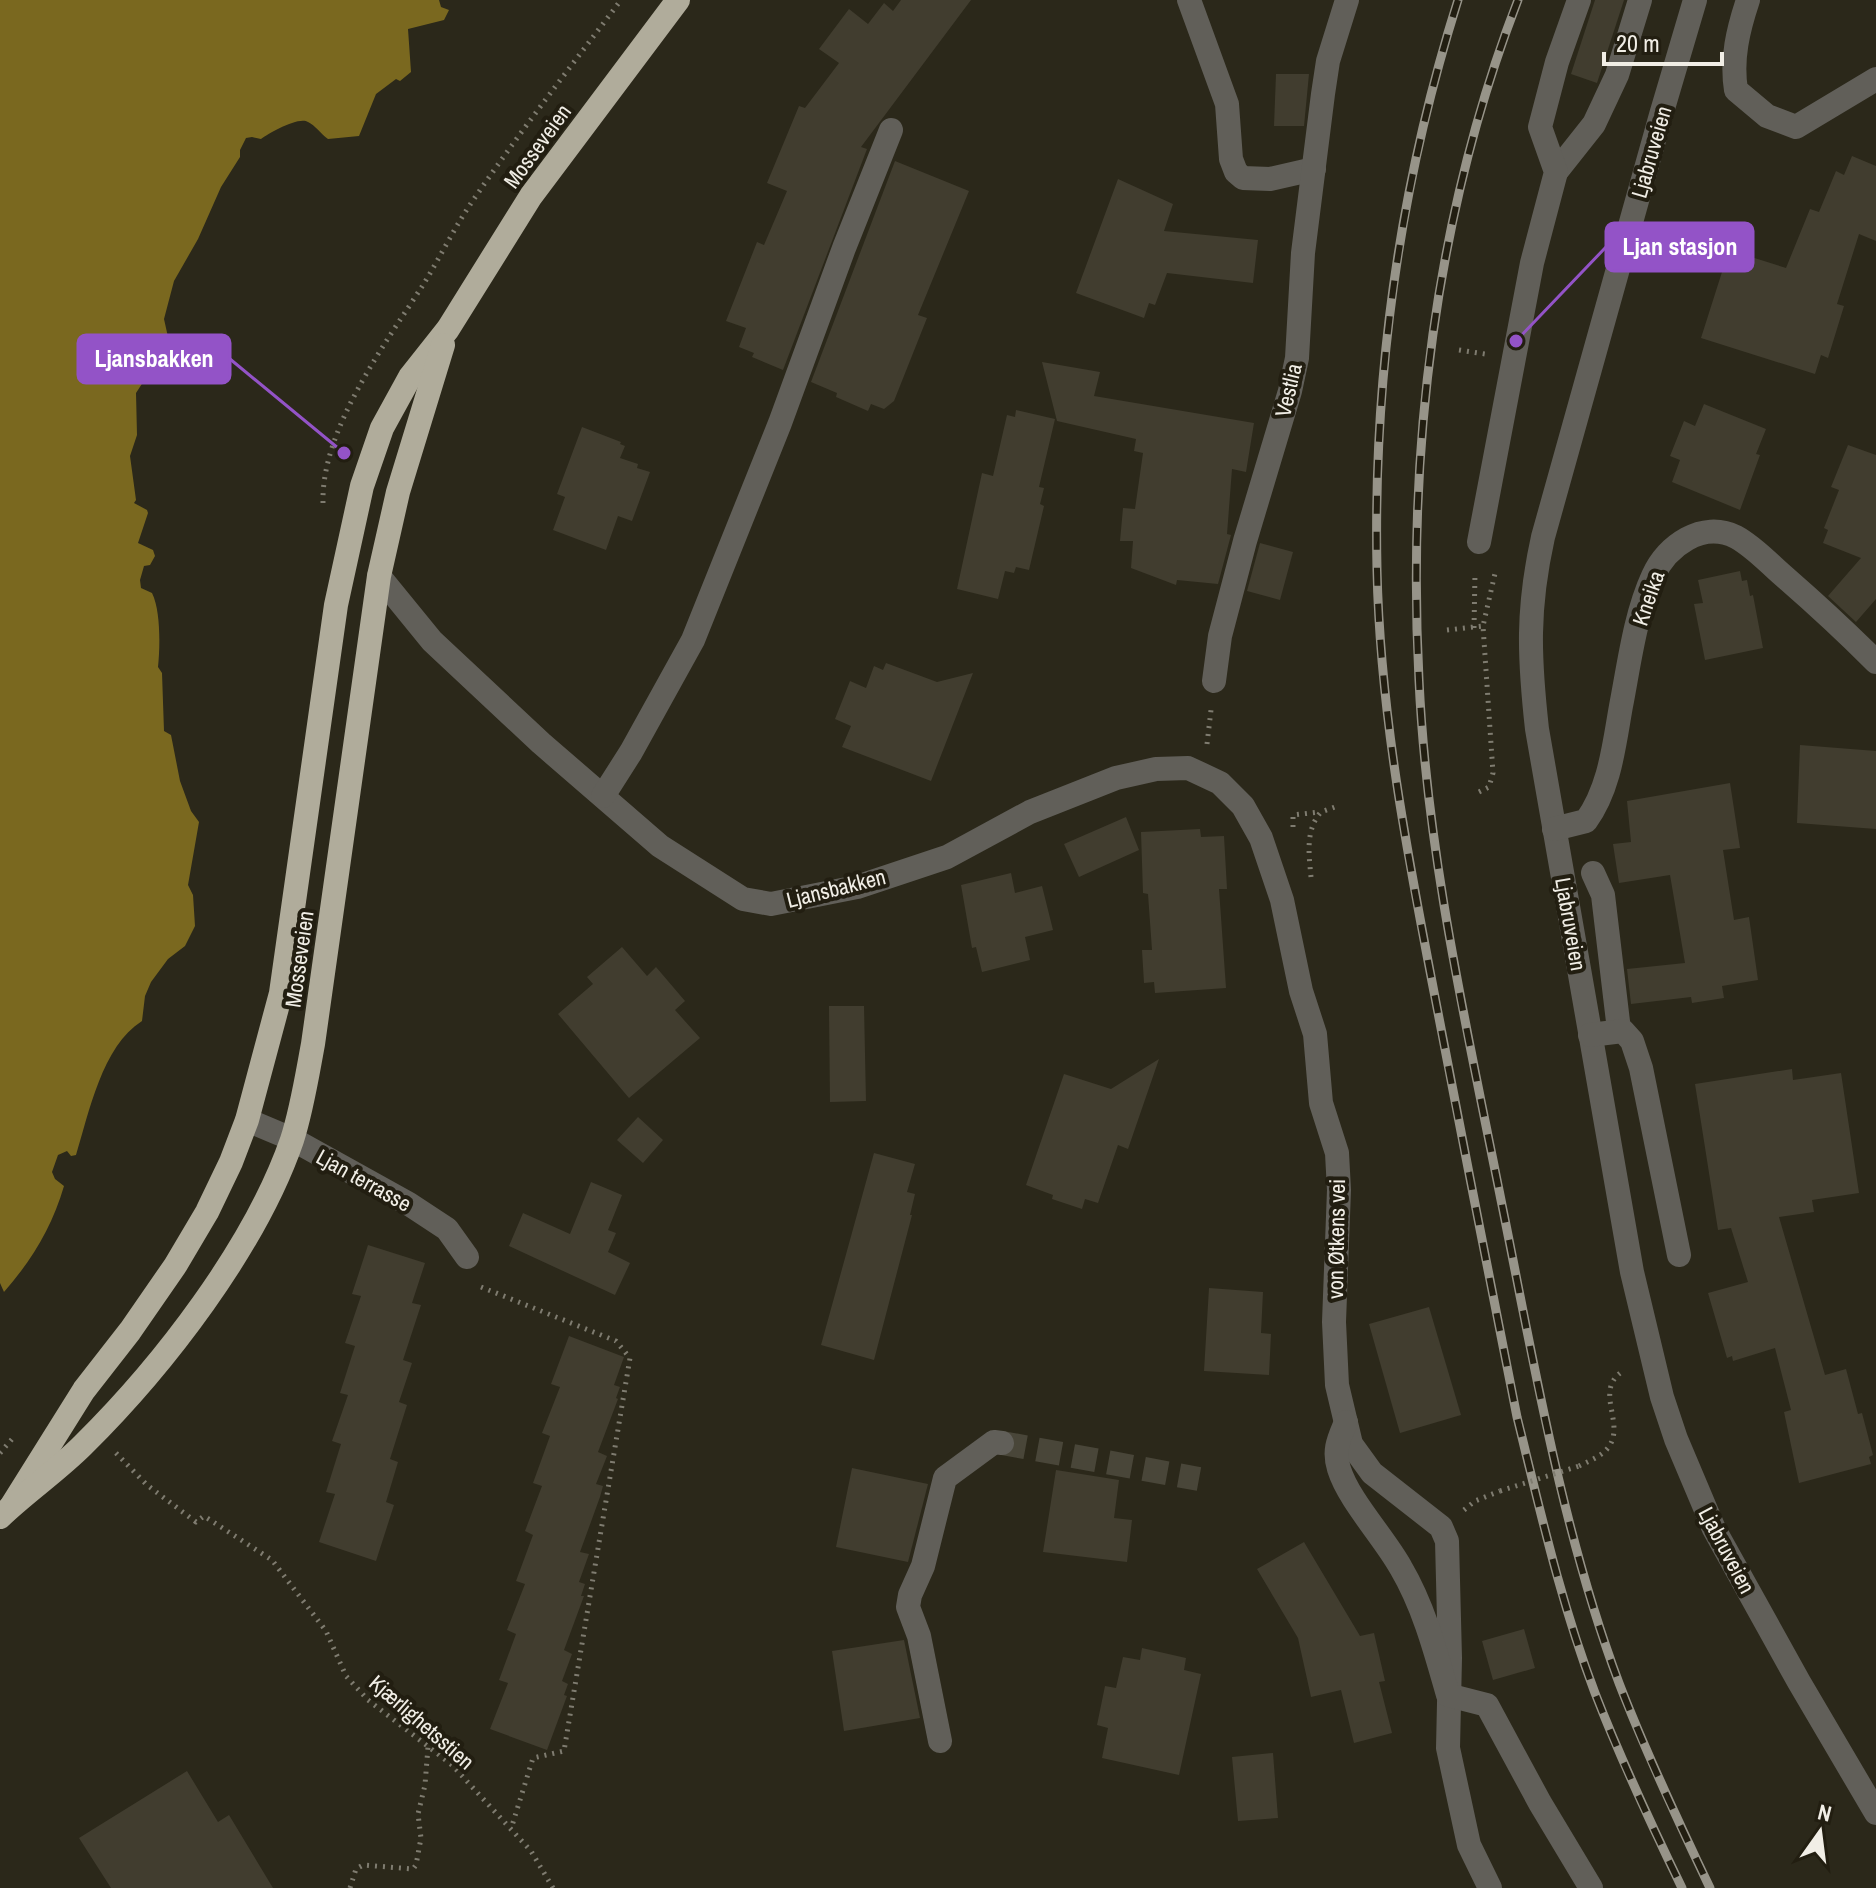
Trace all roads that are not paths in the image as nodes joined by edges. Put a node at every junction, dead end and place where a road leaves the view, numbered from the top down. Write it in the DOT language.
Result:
graph roads {
  1 [pos="1189,0"];
  2 [pos="1347,0"];
  3 [pos="1579,0"];
  4 [pos="1640,0"];
  5 [pos="1695,0"];
  6 [pos="1748,0"];
  7 [pos="668,5"];
  8 [pos="1876,79"];
  9 [pos="891,130"];
  10 [pos="1314,169"];
  11 [pos="1556,172"];
  12 [pos="448,329"];
  13 [pos="1479,542"];
  14 [pos="379,576"];
  15 [pos="1876,662"];
  16 [pos="1214,681"];
  17 [pos="1203,775"];
  18 [pos="603,796"];
  19 [pos="1554,829"];
  20 [pos="1593,873"];
  21 [pos="1619,1030"];
  22 [pos="1590,1035"];
  23 [pos="247,1120"];
  24 [pos="292,1139"];
  25 [pos="1679,1255"];
  26 [pos="467,1257"];
  27 [pos="1346,1422"];
  28 [pos="1002,1443"];
  29 [pos="6,1511"];
  30 [pos="1448,1695"];
  31 [pos="940,1741"];
  32 [pos="1876,1813"];
  33 [pos="1490,1888"];
  34 [pos="1591,1888"];
  1 -- 10 [label="street"];
  2 -- 10 [label="street, Vestlia"];
  3 -- 11 [label="street"];
  4 -- 11 [label="street"];
  5 -- 19 [label="street, Ljabruveien"];
  6 -- 8 [label="street"];
  7 -- 12 [label="highway, Mosseveien"];
  9 -- 18 [label="street"];
  10 -- 16 [label="street, Vestlia"];
  11 -- 13 [label="street"];
  12 -- 14 [label="highway, Mosseveien"];
  12 -- 23 [label="highway, Mosseveien"];
  14 -- 18 [label="street, Ljansbakken"];
  14 -- 24 [label="highway, Mosseveien"];
  15 -- 19 [label="street, Kneika"];
  17 -- 18 [label="street, Ljansbakken"];
  17 -- 27 [label="street, von Øtkens vei"];
  19 -- 22 [label="street, Ljabruveien"];
  20 -- 21 [label="street"];
  21 -- 22 [label="street"];
  21 -- 25 [label="street"];
  22 -- 32 [label="street, Ljabruveien"];
  23 -- 24 [label="street, Ljan terrasse"];
  23 -- 29 [label="highway, Mosseveien"];
  24 -- 26 [label="street, Ljan terrasse"];
  24 -- 29 [label="highway, Mosseveien"];
  27 -- 30 [label="street"];
  27 -- 30 [label="street, von Øtkens vei"];
  28 -- 31 [label="street"];
  30 -- 33 [label="street, von Øtkens vei"];
  30 -- 34 [label="street"];
}
